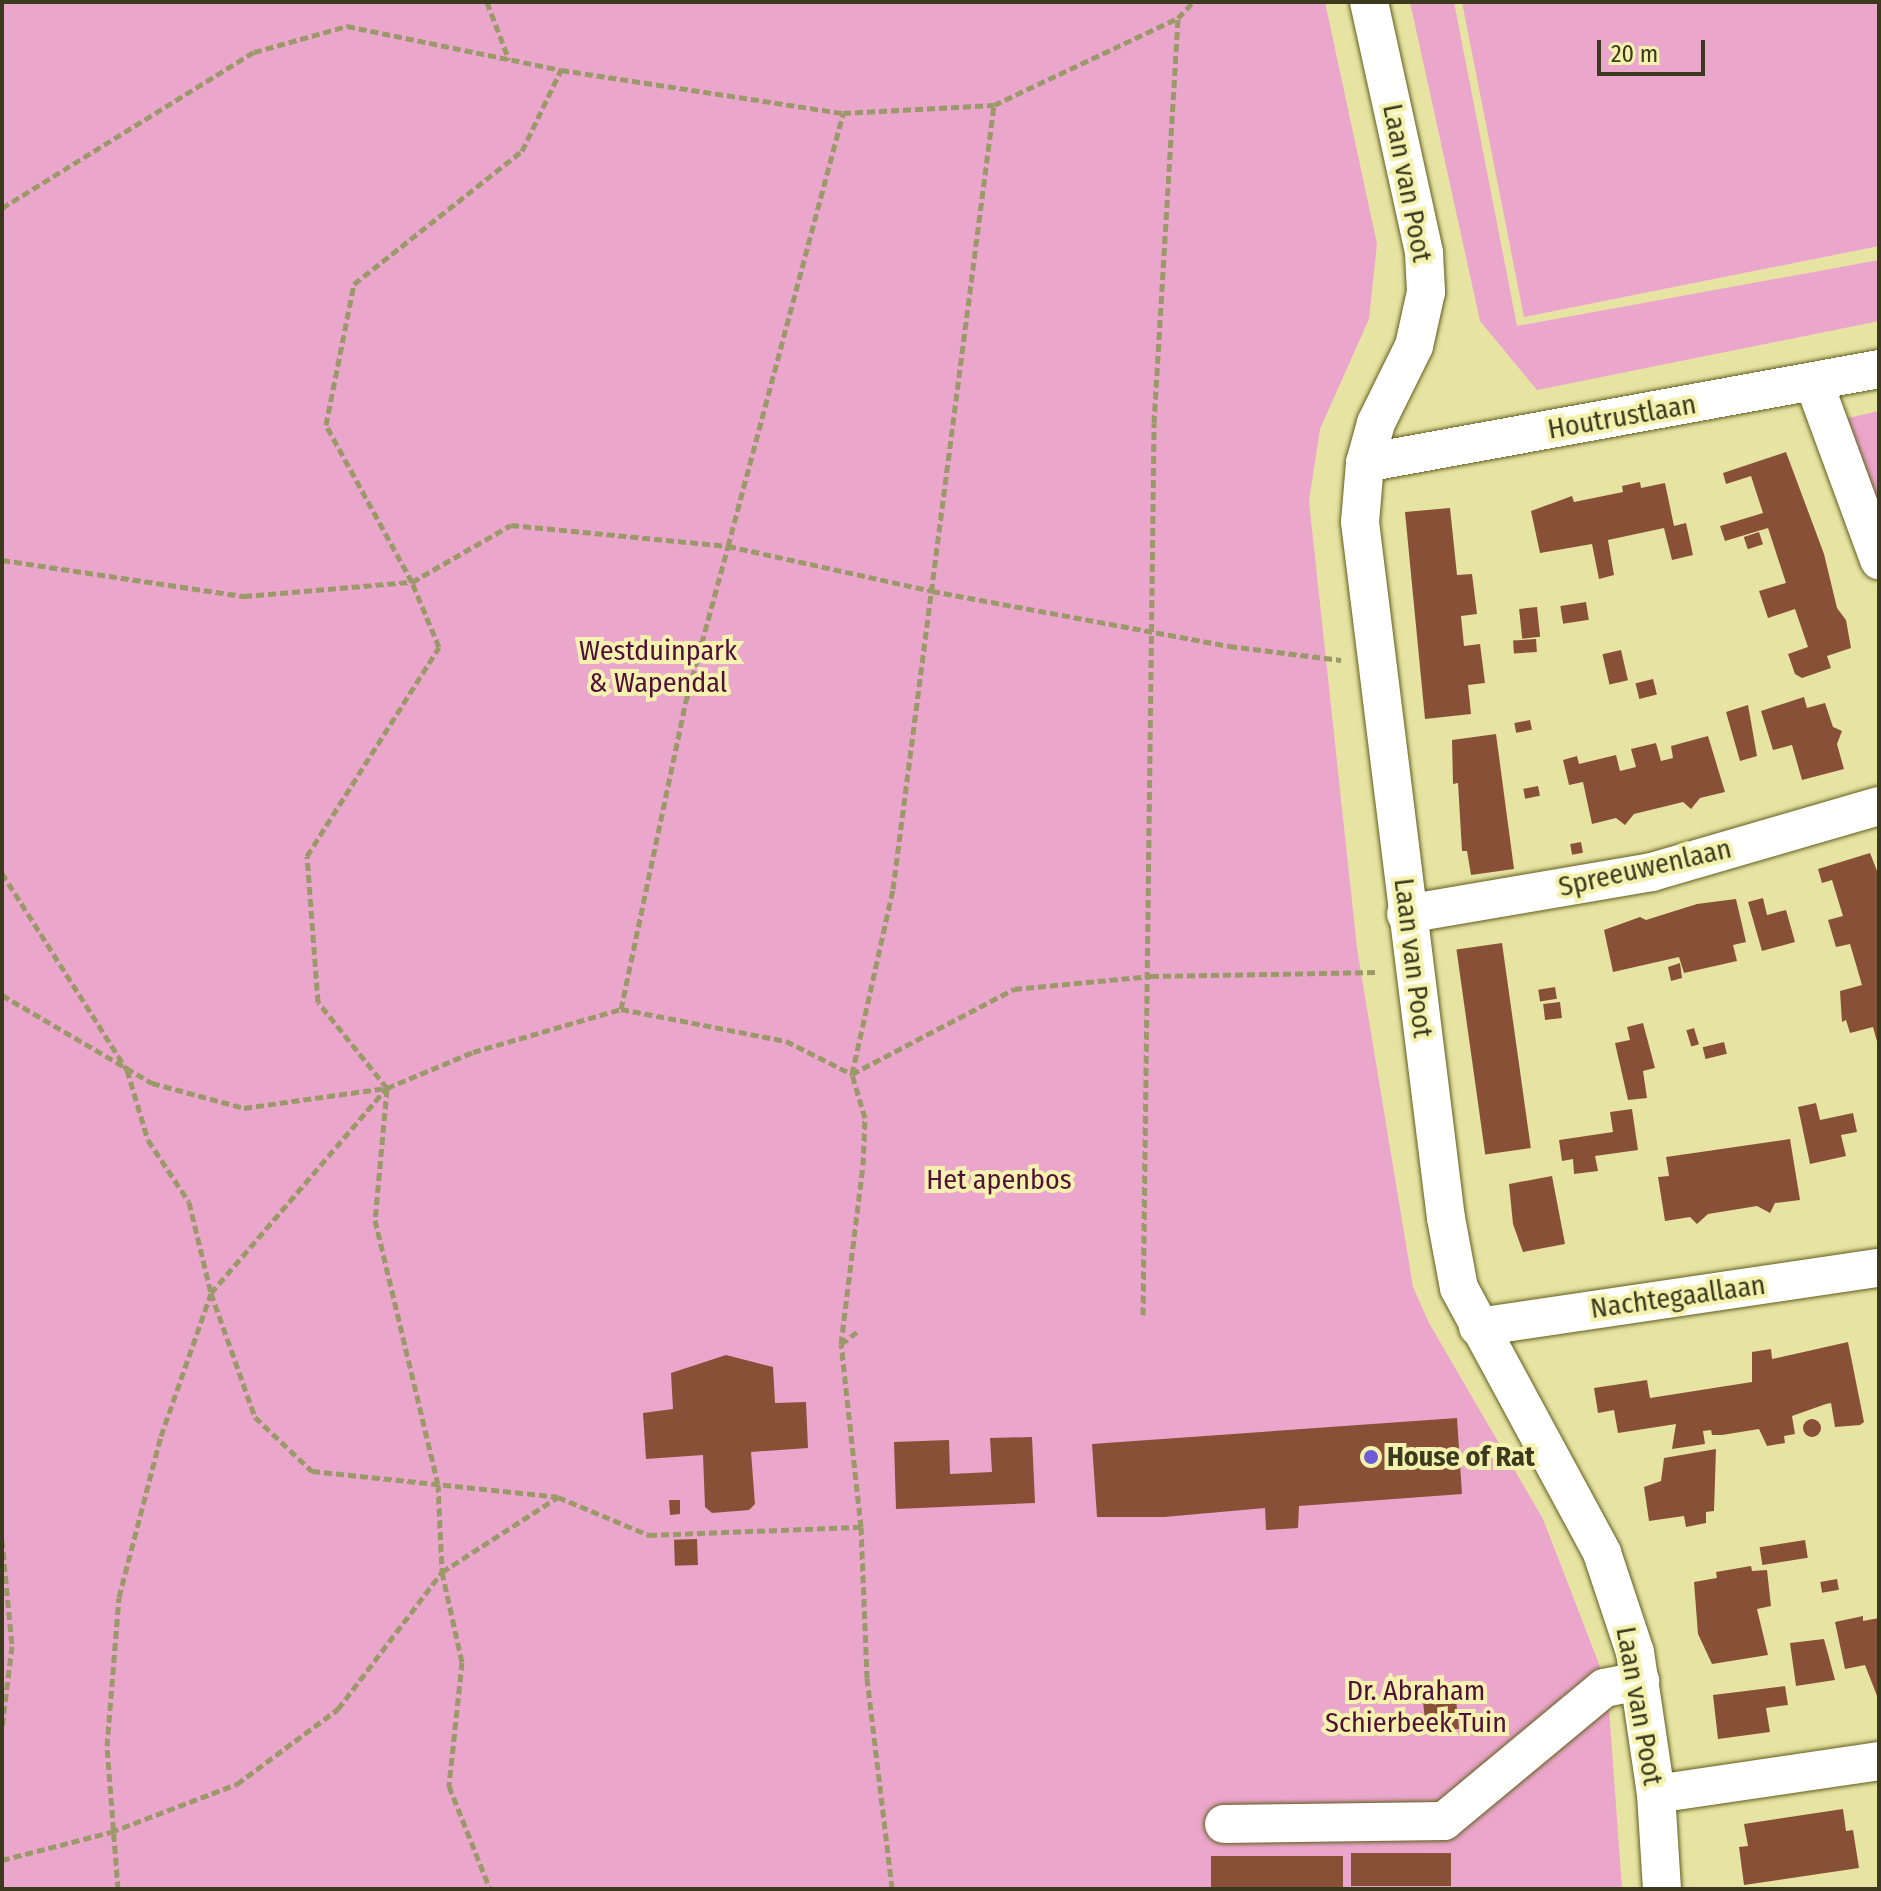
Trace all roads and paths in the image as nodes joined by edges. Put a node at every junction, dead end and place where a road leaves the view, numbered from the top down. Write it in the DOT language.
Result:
graph roads {
  1 [pos="487,2"];
  2 [pos="1193,2"];
  3 [pos="1369,2"];
  4 [pos="1178,18"];
  5 [pos="509,60"];
  6 [pos="561,70"];
  7 [pos="994,105"];
  8 [pos="843,113"];
  9 [pos="2,208"];
  10 [pos="1879,369"];
  11 [pos="1814,383"];
  12 [pos="1365,463"];
  13 [pos="728,546"];
  14 [pos="2,560"];
  15 [pos="1879,560"];
  16 [pos="412,582"];
  17 [pos="932,591"];
  18 [pos="1151,630"];
  19 [pos="1376,664"];
  20 [pos="1879,806"];
  21 [pos="2,873"];
  22 [pos="1406,914"];
  23 [pos="1415,971"];
  24 [pos="1151,976"];
  25 [pos="2,995"];
  26 [pos="621,1009"];
  27 [pos="127,1070"];
  28 [pos="852,1074"];
  29 [pos="387,1088"];
  30 [pos="1879,1268"];
  31 [pos="211,1293"];
  32 [pos="1143,1315"];
  33 [pos="1478,1327"];
  34 [pos="857,1332"];
  35 [pos="841,1344"];
  36 [pos="438,1484"];
  37 [pos="558,1497"];
  38 [pos="861,1527"];
  39 [pos="2,1540"];
  40 [pos="442,1572"];
  41 [pos="1640,1681"];
  42 [pos="2,1728"];
  43 [pos="1879,1761"];
  44 [pos="1656,1794"];
  45 [pos="1224,1824"];
  46 [pos="111,1832"];
  47 [pos="2,1860"];
  48 [pos="118,1889"];
  49 [pos="490,1889"];
  50 [pos="892,1889"];
  51 [pos="1662,1889"];
  1 -- 5 [label="path"];
  2 -- 4 [label="path"];
  3 -- 12 [label="street, Laan van Poot"];
  4 -- 7 [label="path"];
  4 -- 18 [label="path"];
  5 -- 6 [label="path"];
  5 -- 9 [label="path"];
  6 -- 8 [label="path"];
  6 -- 16 [label="path"];
  7 -- 8 [label="path"];
  7 -- 17 [label="path"];
  8 -- 13 [label="path"];
  10 -- 11 [label="street, Houtrustlaan"];
  11 -- 12 [label="street, Houtrustlaan"];
  11 -- 15 [label="street"];
  12 -- 19 [label="street, Laan van Poot"];
  13 -- 16 [label="path"];
  13 -- 17 [label="path"];
  13 -- 26 [label="path"];
  14 -- 16 [label="path"];
  16 -- 29 [label="path"];
  17 -- 18 [label="path"];
  17 -- 28 [label="path"];
  18 -- 19 [label="path"];
  18 -- 24 [label="path"];
  19 -- 22 [label="street, Laan van Poot"];
  20 -- 22 [label="street, Spreeuwenlaan"];
  21 -- 27 [label="path"];
  22 -- 23 [label="street, Laan van Poot"];
  23 -- 24 [label="path"];
  23 -- 33 [label="street, Laan van Poot"];
  24 -- 28 [label="path"];
  24 -- 32 [label="path"];
  25 -- 27 [label="path"];
  26 -- 28 [label="path"];
  26 -- 29 [label="path"];
  27 -- 29 [label="path"];
  27 -- 31 [label="path"];
  28 -- 35 [label="path"];
  29 -- 31 [label="path"];
  29 -- 36 [label="path"];
  30 -- 33 [label="street, Nachtegaallaan"];
  31 -- 36 [label="path"];
  31 -- 46 [label="path"];
  33 -- 41 [label="street, Laan van Poot"];
  34 -- 35 [label="path"];
  35 -- 38 [label="path"];
  36 -- 37 [label="path"];
  36 -- 40 [label="path"];
  37 -- 38 [label="path"];
  37 -- 40 [label="path"];
  38 -- 50 [label="path"];
  39 -- 42 [label="path"];
  40 -- 46 [label="path"];
  40 -- 49 [label="path"];
  41 -- 44 [label="street, Laan van Poot"];
  41 -- 45 [label="street"];
  43 -- 44 [label="street"];
  44 -- 51 [label="street, Laan van Poot"];
  46 -- 47 [label="path"];
  46 -- 48 [label="path"];
}
